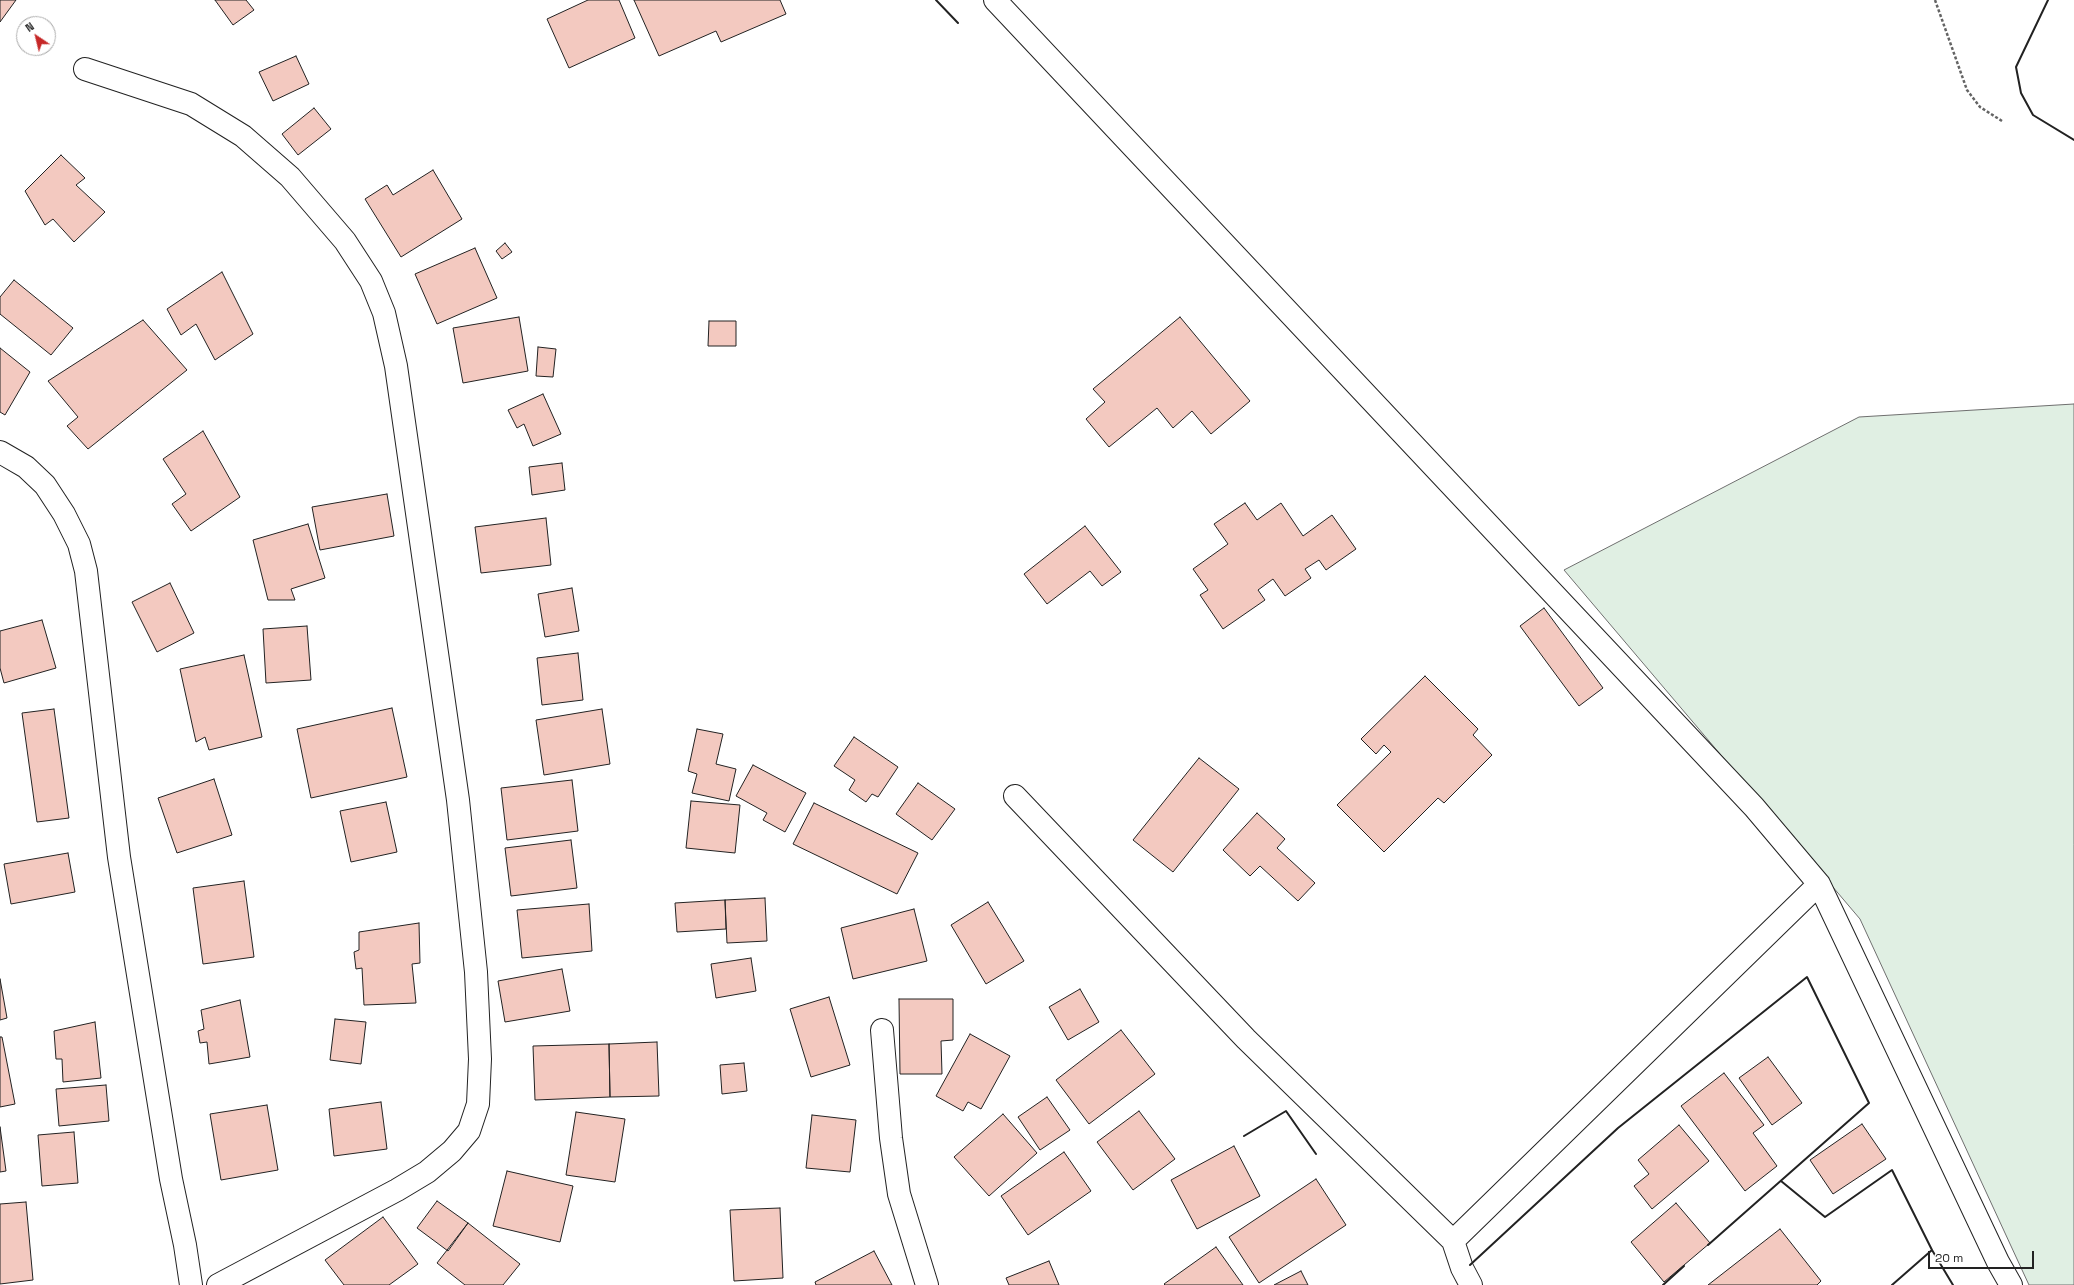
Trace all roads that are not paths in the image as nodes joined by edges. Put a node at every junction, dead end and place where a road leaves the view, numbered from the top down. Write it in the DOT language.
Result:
graph roads {
  1 [pos="995,0"];
  2 [pos="85,69"];
  3 [pos="0,452"];
  4 [pos="1015,796"];
  5 [pos="1819,884"];
  6 [pos="882,1030"];
  7 [pos="1453,1241"];
  8 [pos="191,1285"];
  9 [pos="218,1285"];
  10 [pos="927,1285"];
  11 [pos="1470,1285"];
  12 [pos="2011,1285"];
  1 -- 5 [label="street"];
  2 -- 9 [label="street"];
  3 -- 8 [label="street"];
  4 -- 7 [label="street"];
  5 -- 7 [label="street"];
  5 -- 12 [label="street"];
  6 -- 10 [label="street"];
  7 -- 11 [label="street"];
}
